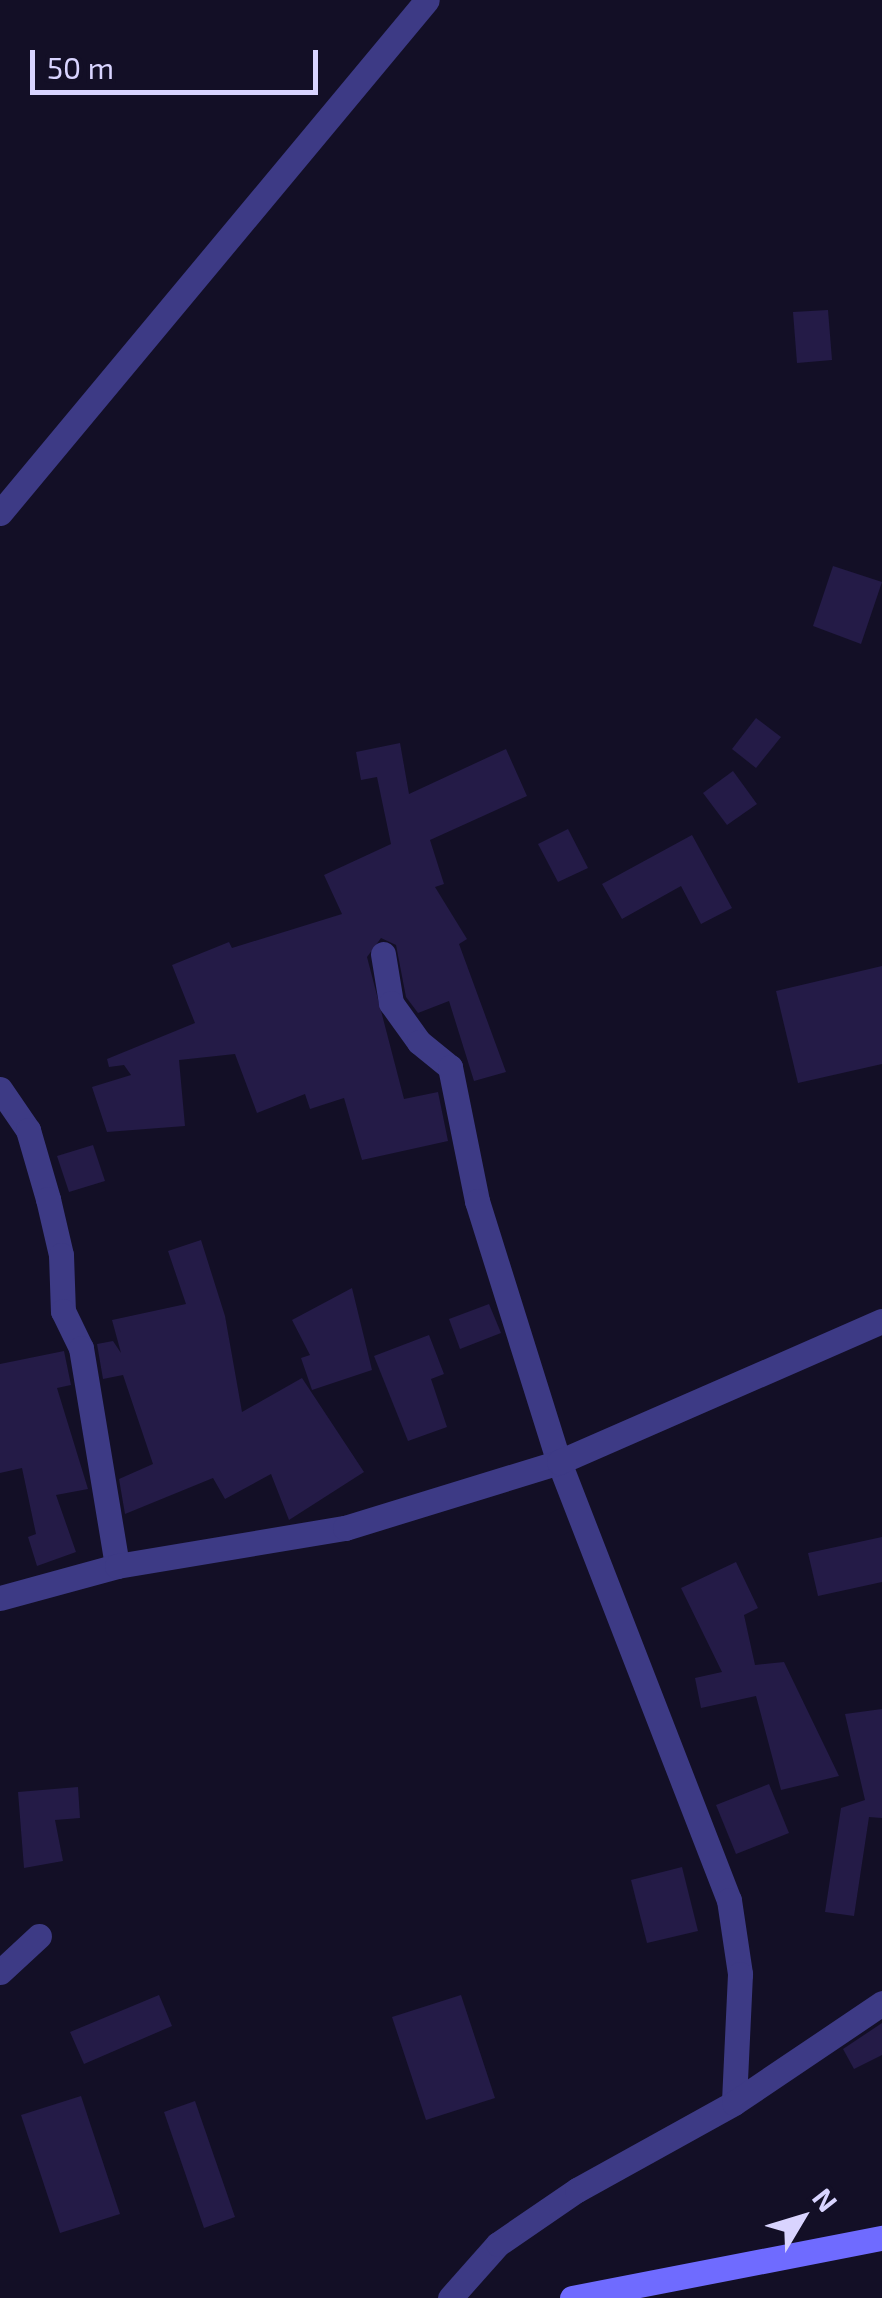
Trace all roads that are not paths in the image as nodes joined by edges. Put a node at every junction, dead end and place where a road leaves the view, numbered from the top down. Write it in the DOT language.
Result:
graph roads {
  1 [pos="427,0"];
  2 [pos="0,513"];
  3 [pos="383,954"];
  4 [pos="0,1089"];
  5 [pos="882,1321"];
  6 [pos="560,1462"];
  7 [pos="117,1566"];
  8 [pos="0,1598"];
  9 [pos="39,1936"];
  10 [pos="0,1972"];
  11 [pos="882,2004"];
  12 [pos="734,2103"];
  13 [pos="882,2238"];
  14 [pos="450,2298"];
  15 [pos="572,2298"];
  1 -- 2 [label="street"];
  3 -- 6 [label="street"];
  4 -- 7 [label="street"];
  5 -- 6 [label="street"];
  6 -- 7 [label="street"];
  6 -- 12 [label="street"];
  7 -- 8 [label="street"];
  9 -- 10 [label="street"];
  11 -- 12 [label="street"];
  12 -- 14 [label="street"];
  13 -- 15 [label="street"];
}
